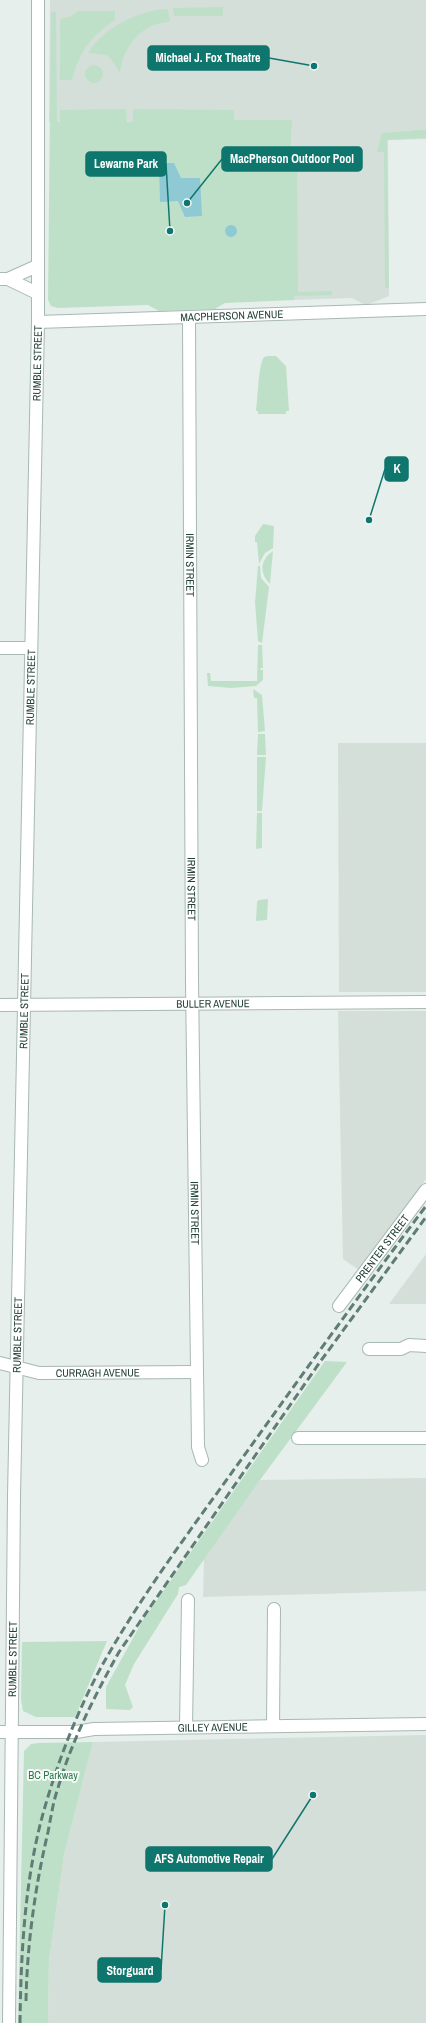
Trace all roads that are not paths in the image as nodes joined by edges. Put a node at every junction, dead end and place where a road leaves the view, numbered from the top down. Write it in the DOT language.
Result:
graph roads {
  1 [pos="38,0"];
  2 [pos="37,266"];
  3 [pos="4,279"];
  4 [pos="37,293"];
  5 [pos="426,309"];
  6 [pos="189,317"];
  7 [pos="38,322"];
  8 [pos="0,648"];
  9 [pos="31,648"];
  10 [pos="426,1002"];
  11 [pos="24,1004"];
  12 [pos="0,1005"];
  13 [pos="192,1005"];
  14 [pos="426,1190"];
  15 [pos="339,1306"];
  16 [pos="426,1346"];
  17 [pos="369,1349"];
  18 [pos="0,1363"];
  19 [pos="17,1368"];
  20 [pos="197,1372"];
  21 [pos="298,1438"];
  22 [pos="426,1438"];
  23 [pos="202,1460"];
  24 [pos="188,1600"];
  25 [pos="274,1609"];
  26 [pos="426,1724"];
  27 [pos="273,1726"];
  28 [pos="186,1727"];
  29 [pos="6,1732"];
  30 [pos="9,2023"];
  1 -- 2 [label="street, RUMBLE STREET"];
  2 -- 3 [label="street"];
  2 -- 4 [label="street, RUMBLE STREET"];
  3 -- 4 [label="street"];
  4 -- 7 [label="street, RUMBLE STREET"];
  5 -- 6 [label="street, MACPHERSON AVENUE"];
  6 -- 7 [label="street, MACPHERSON AVENUE"];
  6 -- 13 [label="street, IRMIN STREET"];
  7 -- 9 [label="street, RUMBLE STREET"];
  8 -- 9 [label="street"];
  9 -- 11 [label="street, RUMBLE STREET"];
  10 -- 13 [label="street, BULLER AVENUE"];
  11 -- 12 [label="street, BULLER AVENUE"];
  11 -- 13 [label="street, BULLER AVENUE"];
  11 -- 19 [label="street, RUMBLE STREET"];
  13 -- 20 [label="street, IRMIN STREET"];
  14 -- 15 [label="street, PRENTER STREET"];
  16 -- 17 [label="street"];
  18 -- 19 [label="street, CURRAGH AVENUE"];
  19 -- 20 [label="street, CURRAGH AVENUE"];
  19 -- 29 [label="street, RUMBLE STREET"];
  20 -- 23 [label="street, IRMIN STREET"];
  21 -- 22 [label="street"];
  24 -- 28 [label="street"];
  25 -- 27 [label="street"];
  26 -- 27 [label="street, GILLEY AVENUE"];
  27 -- 28 [label="street, GILLEY AVENUE"];
  28 -- 29 [label="street, GILLEY AVENUE"];
  29 -- 30 [label="street, RUMBLE STREET"];
}
